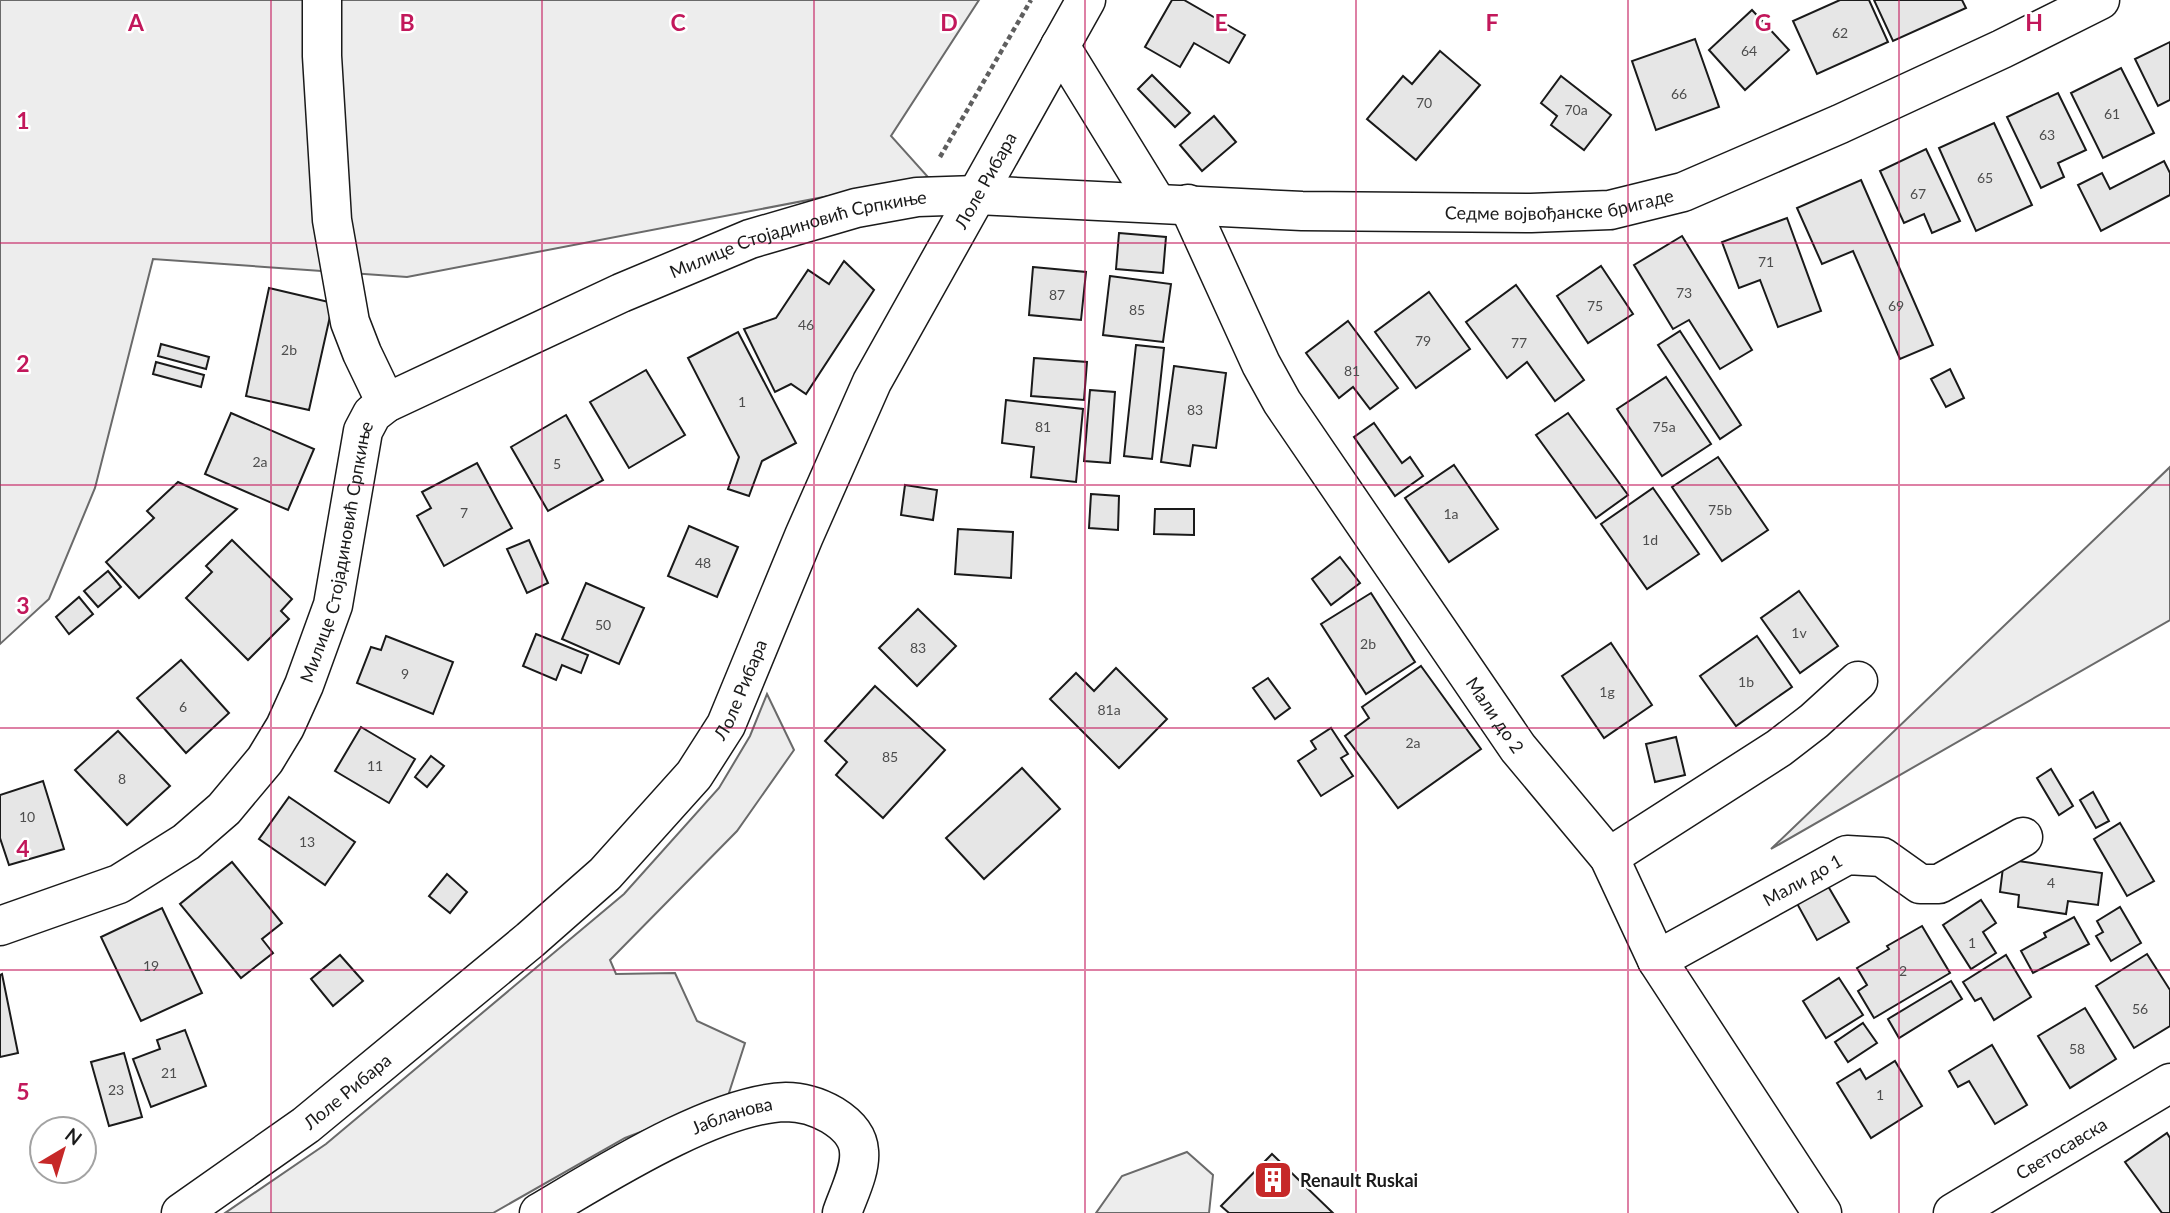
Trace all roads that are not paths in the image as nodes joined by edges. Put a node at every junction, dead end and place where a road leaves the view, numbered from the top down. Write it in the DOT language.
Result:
graph roads {
  1 [pos="322,0"];
  2 [pos="1086,0"];
  3 [pos="2100,0"];
  4 [pos="1060,46"];
  5 [pos="977,195"];
  6 [pos="1172,203"];
  7 [pos="386,403"];
  8 [pos="1858,681"];
  9 [pos="2023,837"];
  10 [pos="1609,858"];
  11 [pos="0,926"];
  12 [pos="1657,960"];
  13 [pos="2170,1083"];
  14 [pos="181,1213"];
  15 [pos="539,1213"];
  16 [pos="842,1213"];
  17 [pos="1822,1213"];
  18 [pos="1953,1213"];
  1 -- 7 [label="street"];
  2 -- 4 [label="street, Лоле Рибара"];
  3 -- 6 [label="street, Седме војвођанске бригаде"];
  4 -- 5 [label="street, Лоле Рибара"];
  4 -- 6 [label="street, Мали до 2"];
  5 -- 6 [label="street, Седме војвођанске бригаде"];
  5 -- 7 [label="street, Милице Стојадиновић Српкиње"];
  5 -- 14 [label="street, Лоле Рибара"];
  6 -- 10 [label="street, Мали до 2"];
  7 -- 11 [label="street, Милице Стојадиновић Српкиње"];
  8 -- 10 [label="street"];
  9 -- 12 [label="street, Мали до 1"];
  10 -- 12 [label="street, Мали до 2"];
  12 -- 17 [label="street, Мали до 2"];
  13 -- 18 [label="street, Светосавска"];
  15 -- 16 [label="street, Јабланова"];
}
